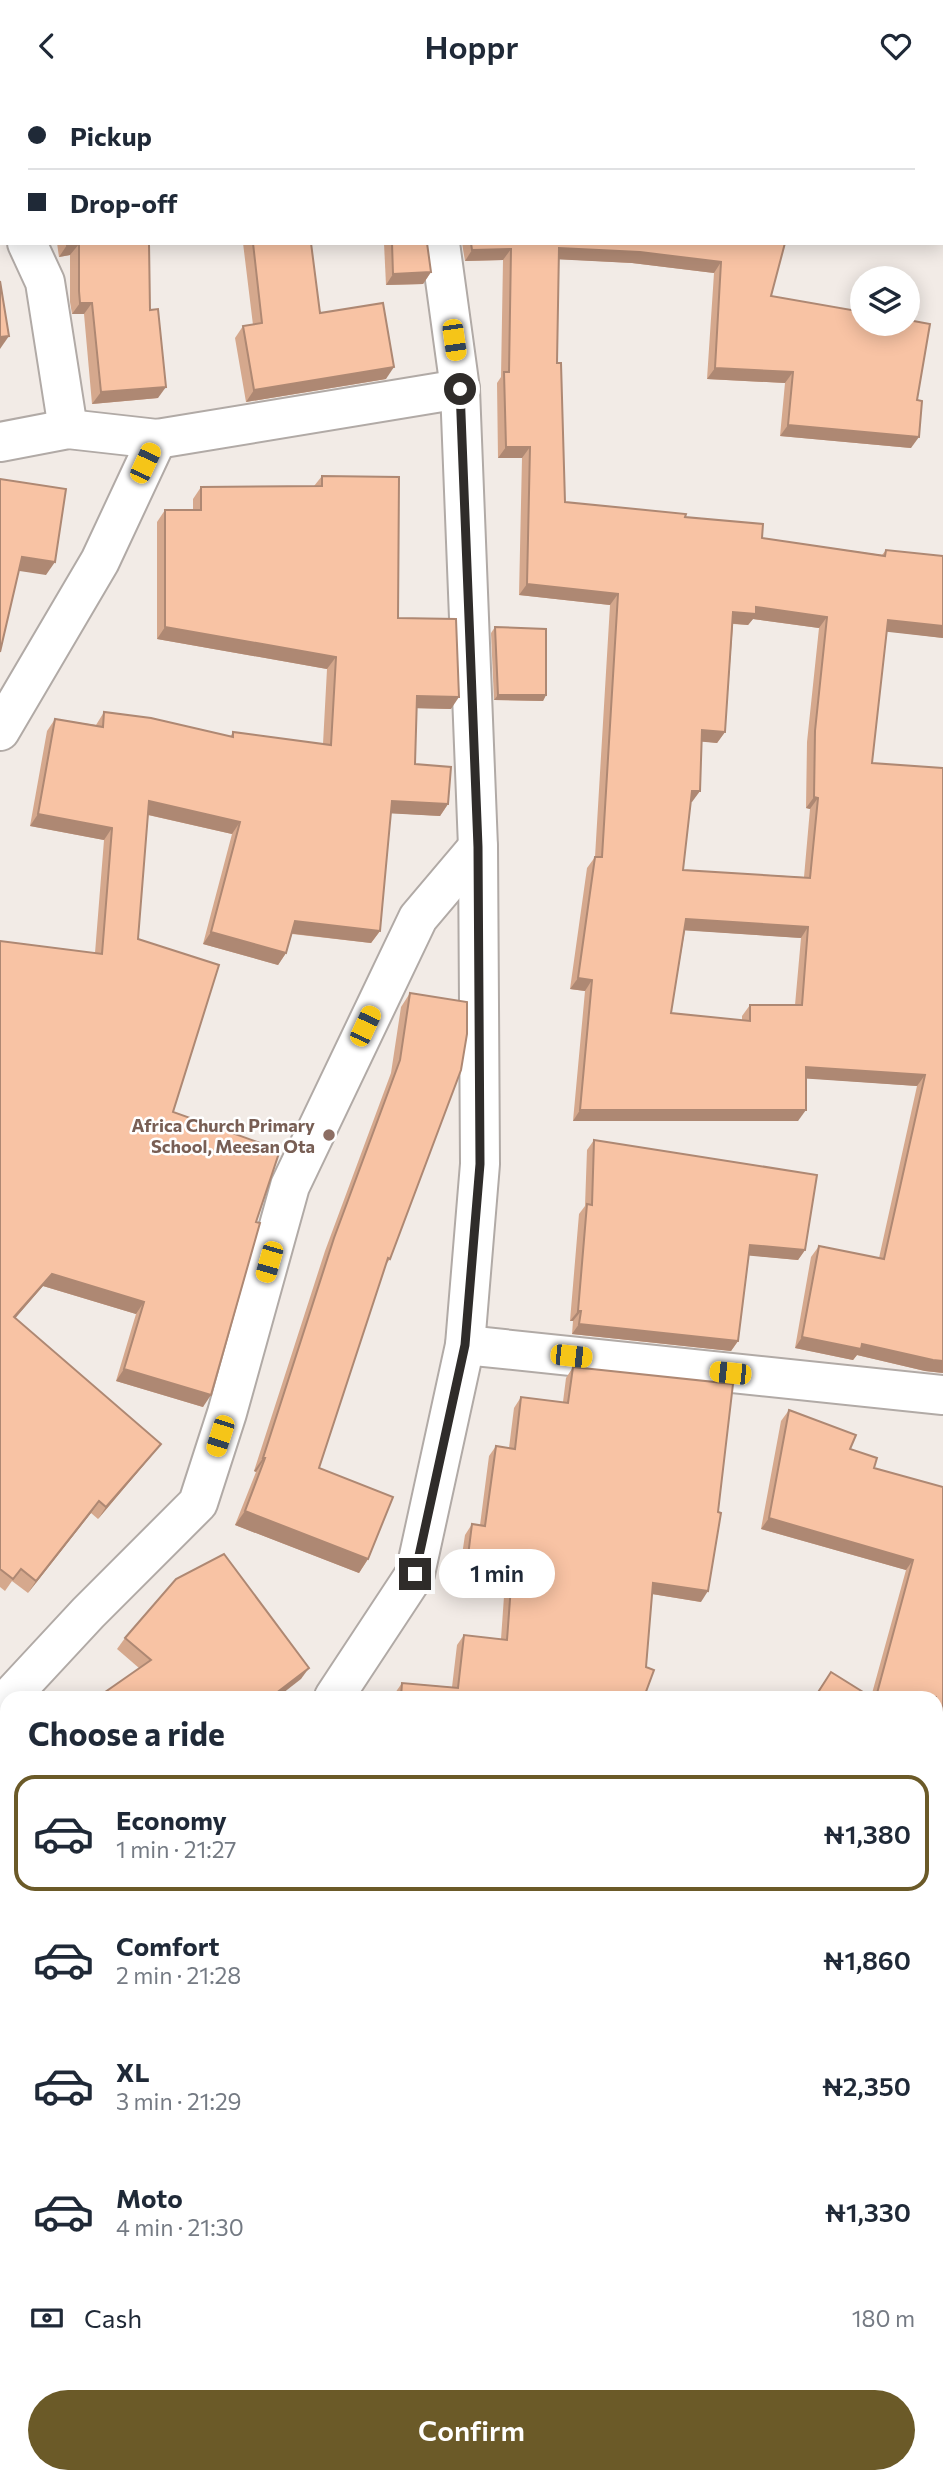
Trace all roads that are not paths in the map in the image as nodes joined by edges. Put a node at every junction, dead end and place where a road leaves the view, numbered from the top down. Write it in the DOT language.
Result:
graph roads {
  1 [pos="28,245"];
  2 [pos="440,245"];
  3 [pos="460,389"];
  4 [pos="68,429"];
  5 [pos="157,439"];
  6 [pos="0,442"];
  7 [pos="0,731"];
  8 [pos="478,847"];
  9 [pos="465,1345"];
  10 [pos="943,1395"];
  11 [pos="15,1691"];
  12 [pos="338,1691"];
  1 -- 4 [label="street"];
  2 -- 3 [label="street"];
  3 -- 5 [label="street"];
  3 -- 8 [label="street"];
  4 -- 5 [label="street"];
  4 -- 6 [label="street"];
  5 -- 7 [label="street"];
  8 -- 9 [label="street"];
  8 -- 11 [label="street"];
  9 -- 10 [label="street"];
  9 -- 12 [label="street"];
}
